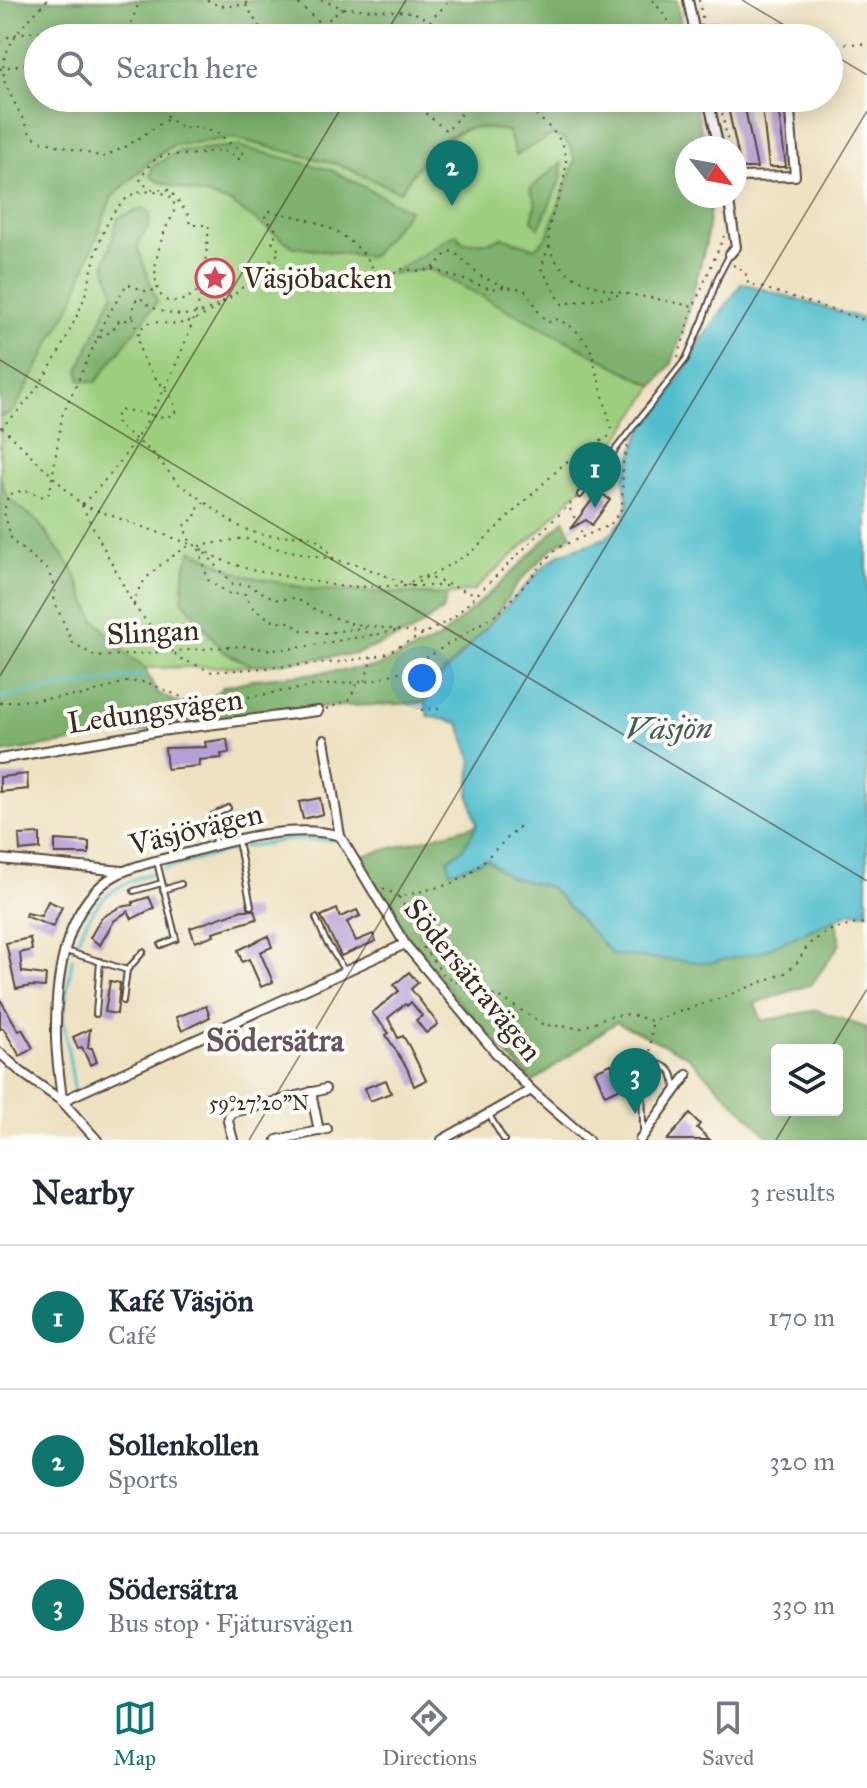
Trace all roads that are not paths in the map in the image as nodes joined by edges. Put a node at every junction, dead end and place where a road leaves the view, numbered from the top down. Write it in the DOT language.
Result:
graph roads {
  1 [pos="688,0"];
  2 [pos="693,24"];
  3 [pos="711,112"];
  4 [pos="790,112"];
  5 [pos="716,136"];
  6 [pos="747,177"];
  7 [pos="730,208"];
  8 [pos="730,254"];
  9 [pos="580,495"];
  10 [pos="318,711"];
  11 [pos="324,740"];
  12 [pos="0,759"];
  13 [pos="228,808"];
  14 [pos="340,836"];
  15 [pos="237,839"];
  16 [pos="215,845"];
  17 [pos="0,859"];
  18 [pos="157,862"];
  19 [pos="122,871"];
  20 [pos="162,883"];
  21 [pos="181,884"];
  22 [pos="163,890"];
  23 [pos="134,891"];
  24 [pos="251,906"];
  25 [pos="316,918"];
  26 [pos="405,944"];
  27 [pos="161,945"];
  28 [pos="66,951"];
  29 [pos="143,952"];
  30 [pos="100,961"];
  31 [pos="127,970"];
  32 [pos="345,972"];
  33 [pos="123,1001"];
  34 [pos="96,1014"];
  35 [pos="0,1053"];
  36 [pos="687,1075"];
  37 [pos="325,1089"];
  38 [pos="531,1090"];
  39 [pos="311,1092"];
  40 [pos="675,1092"];
  41 [pos="62,1101"];
  42 [pos="489,1115"];
  43 [pos="642,1138"];
  44 [pos="97,1140"];
  45 [pos="233,1140"];
  46 [pos="277,1140"];
  47 [pos="442,1140"];
  48 [pos="504,1140"];
  49 [pos="588,1140"];
  1 -- 2 [label="street"];
  3 -- 5 [label="street"];
  4 -- 6 [label="street"];
  7 -- 8 [label="street"];
  8 -- 9 [label="lane"];
  10 -- 12 [label="street, Ledungsvägen"];
  11 -- 14 [label="street, Södersätravägen"];
  13 -- 16 [label="lane"];
  14 -- 15 [label="street, Väsjövägen"];
  14 -- 26 [label="street, Södersätravägen"];
  15 -- 16 [label="street, Väsjövägen"];
  15 -- 24 [label="lane"];
  16 -- 18 [label="street, Väsjövägen"];
  17 -- 19 [label="street"];
  18 -- 19 [label="street, Väsjövägen"];
  18 -- 20 [label="lane"];
  19 -- 28 [label="street, Väsjövägen"];
  20 -- 22 [label="lane"];
  20 -- 23 [label="lane"];
  21 -- 22 [label="lane"];
  22 -- 27 [label="lane"];
  25 -- 32 [label="lane"];
  26 -- 32 [label="street"];
  26 -- 38 [label="street, Södersätravägen"];
  28 -- 30 [label="lane"];
  28 -- 41 [label="street, Väsjövägen"];
  29 -- 31 [label="lane"];
  30 -- 31 [label="lane"];
  30 -- 34 [label="lane"];
  31 -- 33 [label="lane"];
  32 -- 41 [label="street"];
  35 -- 41 [label="street"];
  36 -- 40 [label="street"];
  37 -- 39 [label="street"];
  38 -- 42 [label="street"];
  38 -- 49 [label="street, Södersätravägen"];
  39 -- 45 [label="street"];
  39 -- 46 [label="street"];
  40 -- 43 [label="street"];
  40 -- 43 [label="lane"];
  41 -- 44 [label="street"];
  42 -- 47 [label="street"];
  42 -- 48 [label="lane"];
}
